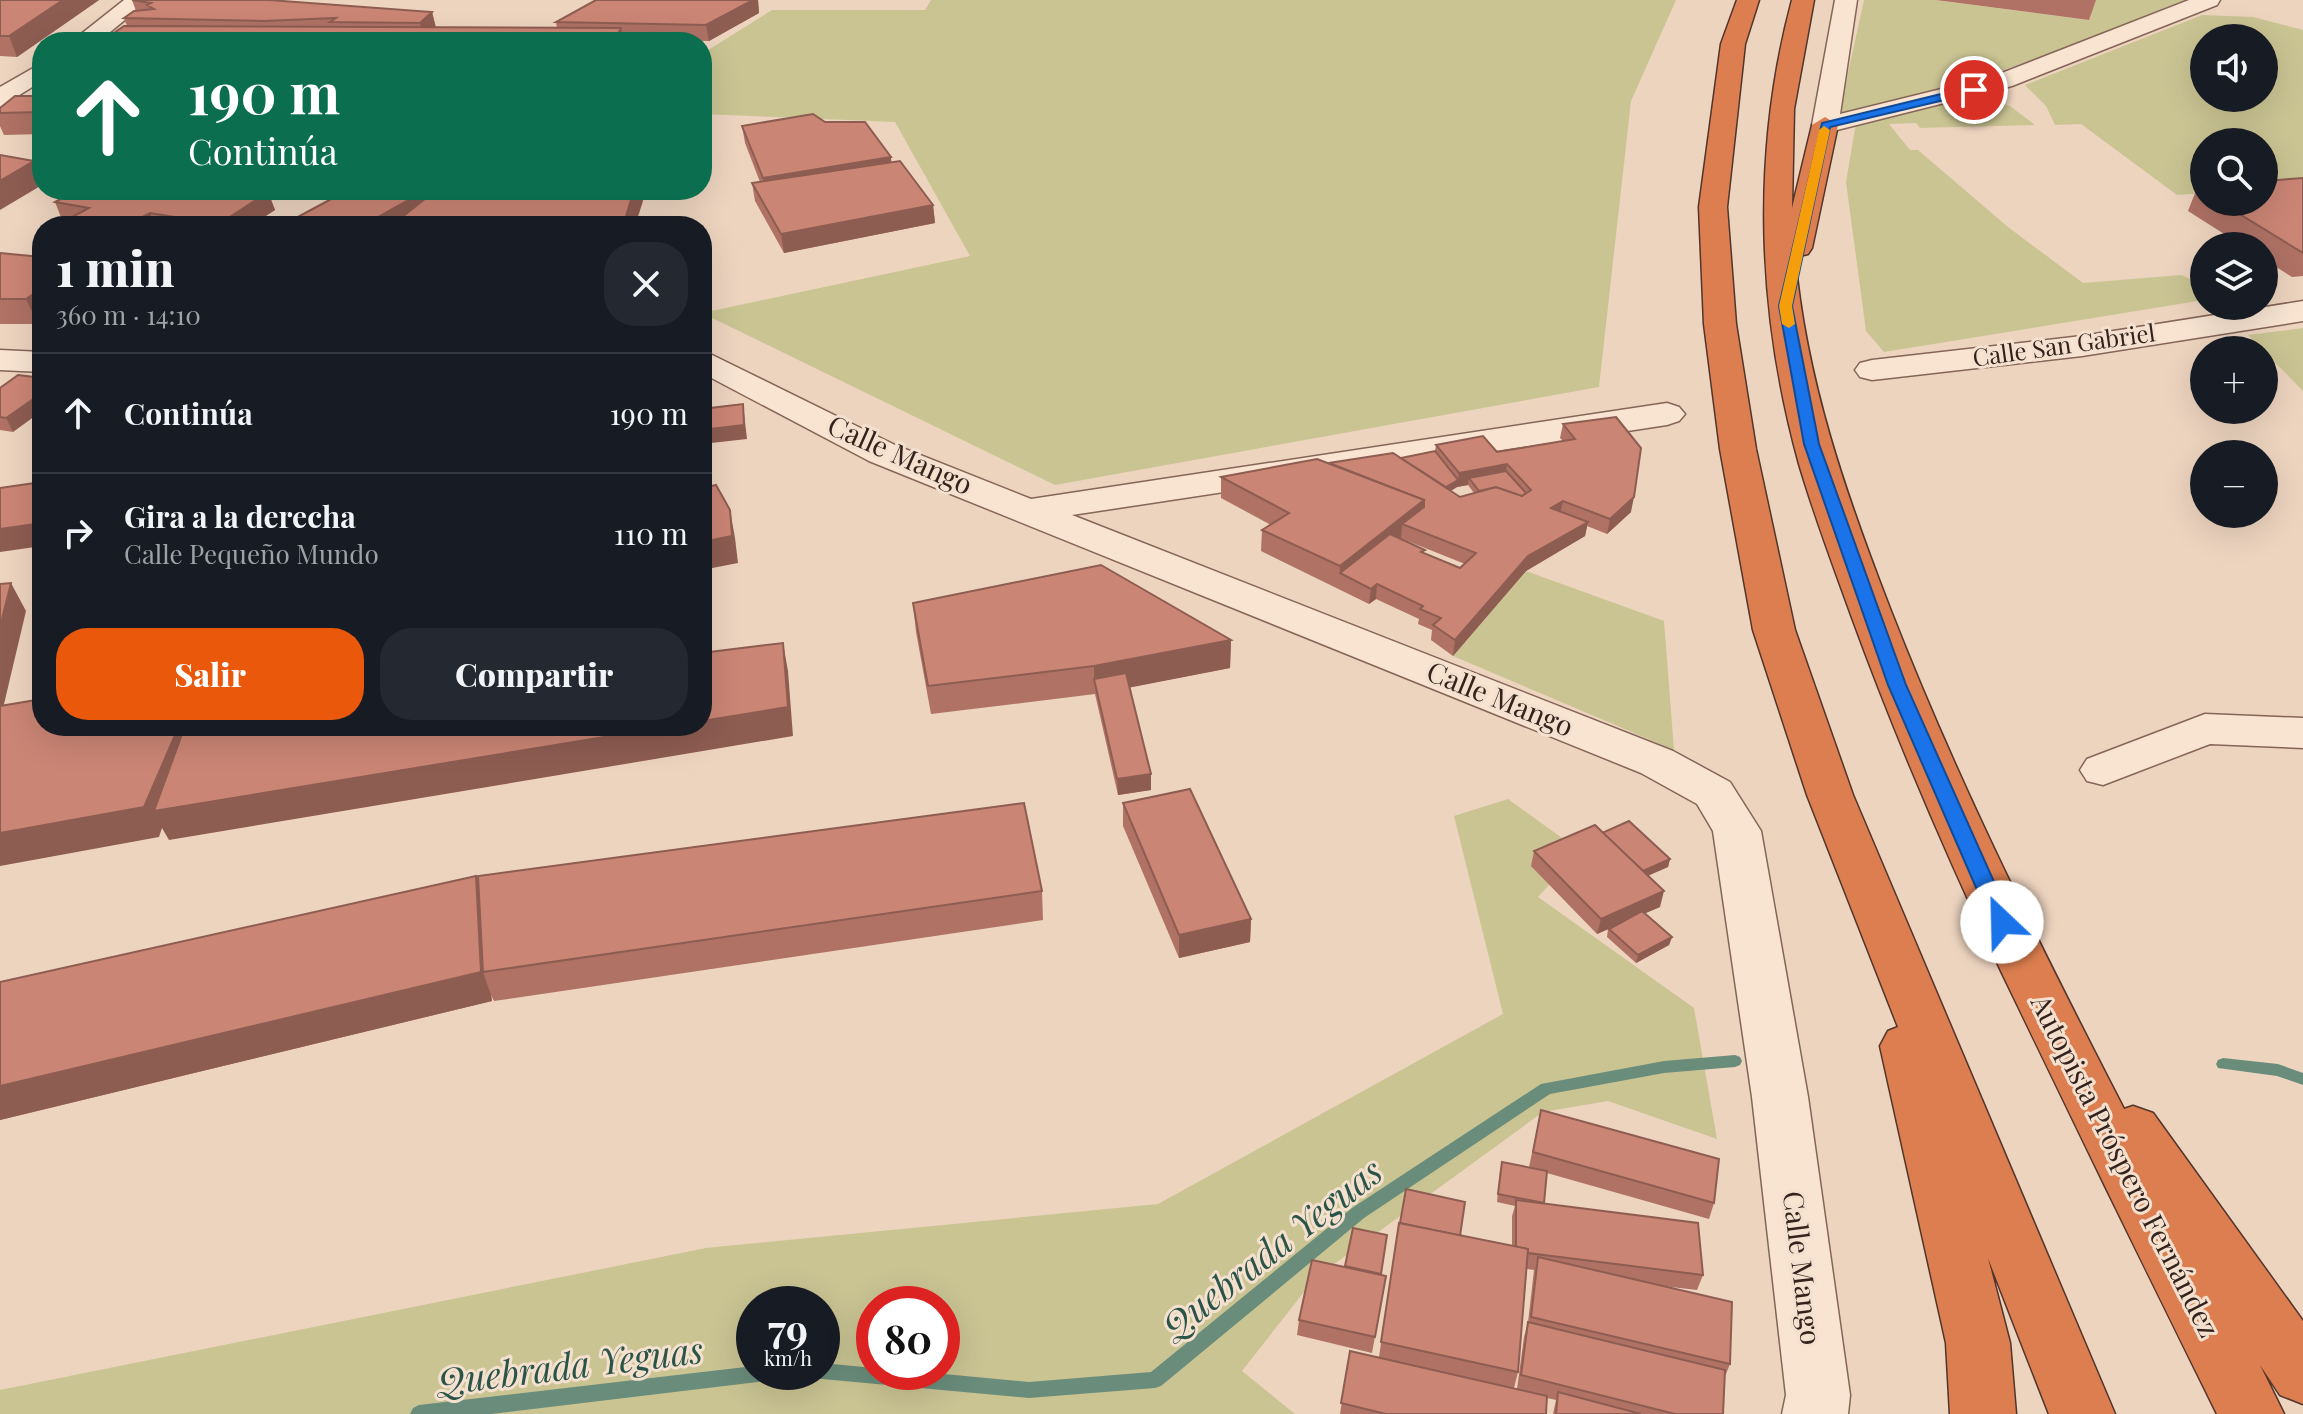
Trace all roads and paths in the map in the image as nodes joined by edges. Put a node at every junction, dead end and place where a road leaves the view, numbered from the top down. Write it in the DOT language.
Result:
graph roads {
  1 [pos="138,0"];
  2 [pos="1748,0"];
  3 [pos="1803,0"];
  4 [pos="1846,0"];
  5 [pos="2209,0"];
  6 [pos="96,32"];
  7 [pos="32,77"];
  8 [pos="0,99"];
  9 [pos="1825,125"];
  10 [pos="1786,306"];
  11 [pos="2303,311"];
  12 [pos="0,360"];
  13 [pos="32,362"];
  14 [pos="712,365"];
  15 [pos="1872,370"];
  16 [pos="1667,414"];
  17 [pos="1029,510"];
  18 [pos="2303,733"];
  19 [pos="2103,770"];
  20 [pos="1860,869"];
  21 [pos="2002,922"];
  22 [pos="2303,1374"];
  23 [pos="1815,1414"];
  24 [pos="1983,1414"];
  25 [pos="2082,1414"];
  26 [pos="2251,1414"];
  1 -- 6 [label="street"];
  2 -- 20 [label="highway"];
  3 -- 10 [label="highway, Autopista Próspero Fernández"];
  4 -- 9 [label="street"];
  5 -- 9 [label="street"];
  7 -- 8 [label="street"];
  9 -- 10 [label="highway"];
  10 -- 21 [label="highway, Autopista Próspero Fernández"];
  11 -- 15 [label="street, Calle San Gabriel"];
  12 -- 13 [label="street"];
  14 -- 17 [label="street, Calle Mango"];
  16 -- 17 [label="street"];
  17 -- 23 [label="street, Calle Mango"];
  18 -- 19 [label="street"];
  20 -- 24 [label="highway"];
  20 -- 25 [label="highway"];
  21 -- 22 [label="highway"];
  21 -- 26 [label="highway, Autopista Próspero Fernández"];
}
